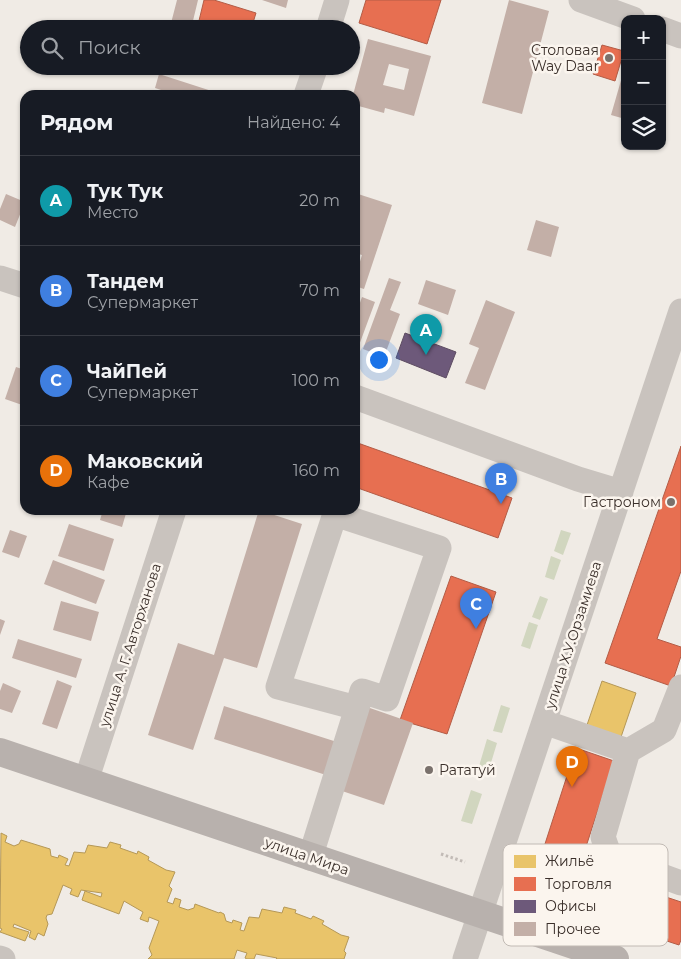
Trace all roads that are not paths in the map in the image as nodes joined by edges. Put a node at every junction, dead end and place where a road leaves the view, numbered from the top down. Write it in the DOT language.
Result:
graph roads {
  1 [pos="337,0"];
  2 [pos="581,0"];
  3 [pos="622,15"];
  4 [pos="331,20"];
  5 [pos="666,30"];
  6 [pos="681,36"];
  7 [pos="313,75"];
  8 [pos="308,90"];
  9 [pos="0,278"];
  10 [pos="20,284"];
  11 [pos="681,311"];
  12 [pos="360,399"];
  13 [pos="621,492"];
  14 [pos="172,515"];
  15 [pos="329,515"];
  16 [pos="339,515"];
  17 [pos="681,687"];
  18 [pos="357,708"];
  19 [pos="544,722"];
  20 [pos="628,751"];
  21 [pos="0,752"];
  22 [pos="86,780"];
  23 [pos="606,844"];
  24 [pos="310,858"];
  25 [pos="668,878"];
  26 [pos="681,883"];
  27 [pos="479,914"];
  28 [pos="503,923"];
  29 [pos="565,946"];
  30 [pos="586,954"];
  31 [pos="465,959"];
  32 [pos="615,959"];
  1 -- 4 [label="street"];
  2 -- 3 [label="street"];
  5 -- 6 [label="street"];
  7 -- 8 [label="street"];
  9 -- 10 [label="street"];
  11 -- 13 [label="street, улица Х.У.Орзамиева"];
  12 -- 13 [label="street"];
  13 -- 19 [label="street, улица Х.У.Орзамиева"];
  14 -- 22 [label="street, улица А. Г. Авторханова"];
  15 -- 18 [label="street"];
  16 -- 18 [label="street"];
  17 -- 20 [label="street"];
  18 -- 24 [label="street"];
  19 -- 20 [label="street"];
  19 -- 27 [label="street, улица Х.У.Орзамиева"];
  20 -- 23 [label="street"];
  21 -- 22 [label="main road, улица Мира"];
  22 -- 24 [label="main road, улица Мира"];
  24 -- 27 [label="main road, улица Мира"];
  25 -- 26 [label="street"];
  27 -- 28 [label="main road, улица Мира"];
  27 -- 31 [label="street, улица Х.У.Орзамиева"];
  29 -- 30 [label="main road, улица Мира"];
  30 -- 32 [label="main road, улица Мира"];
}
